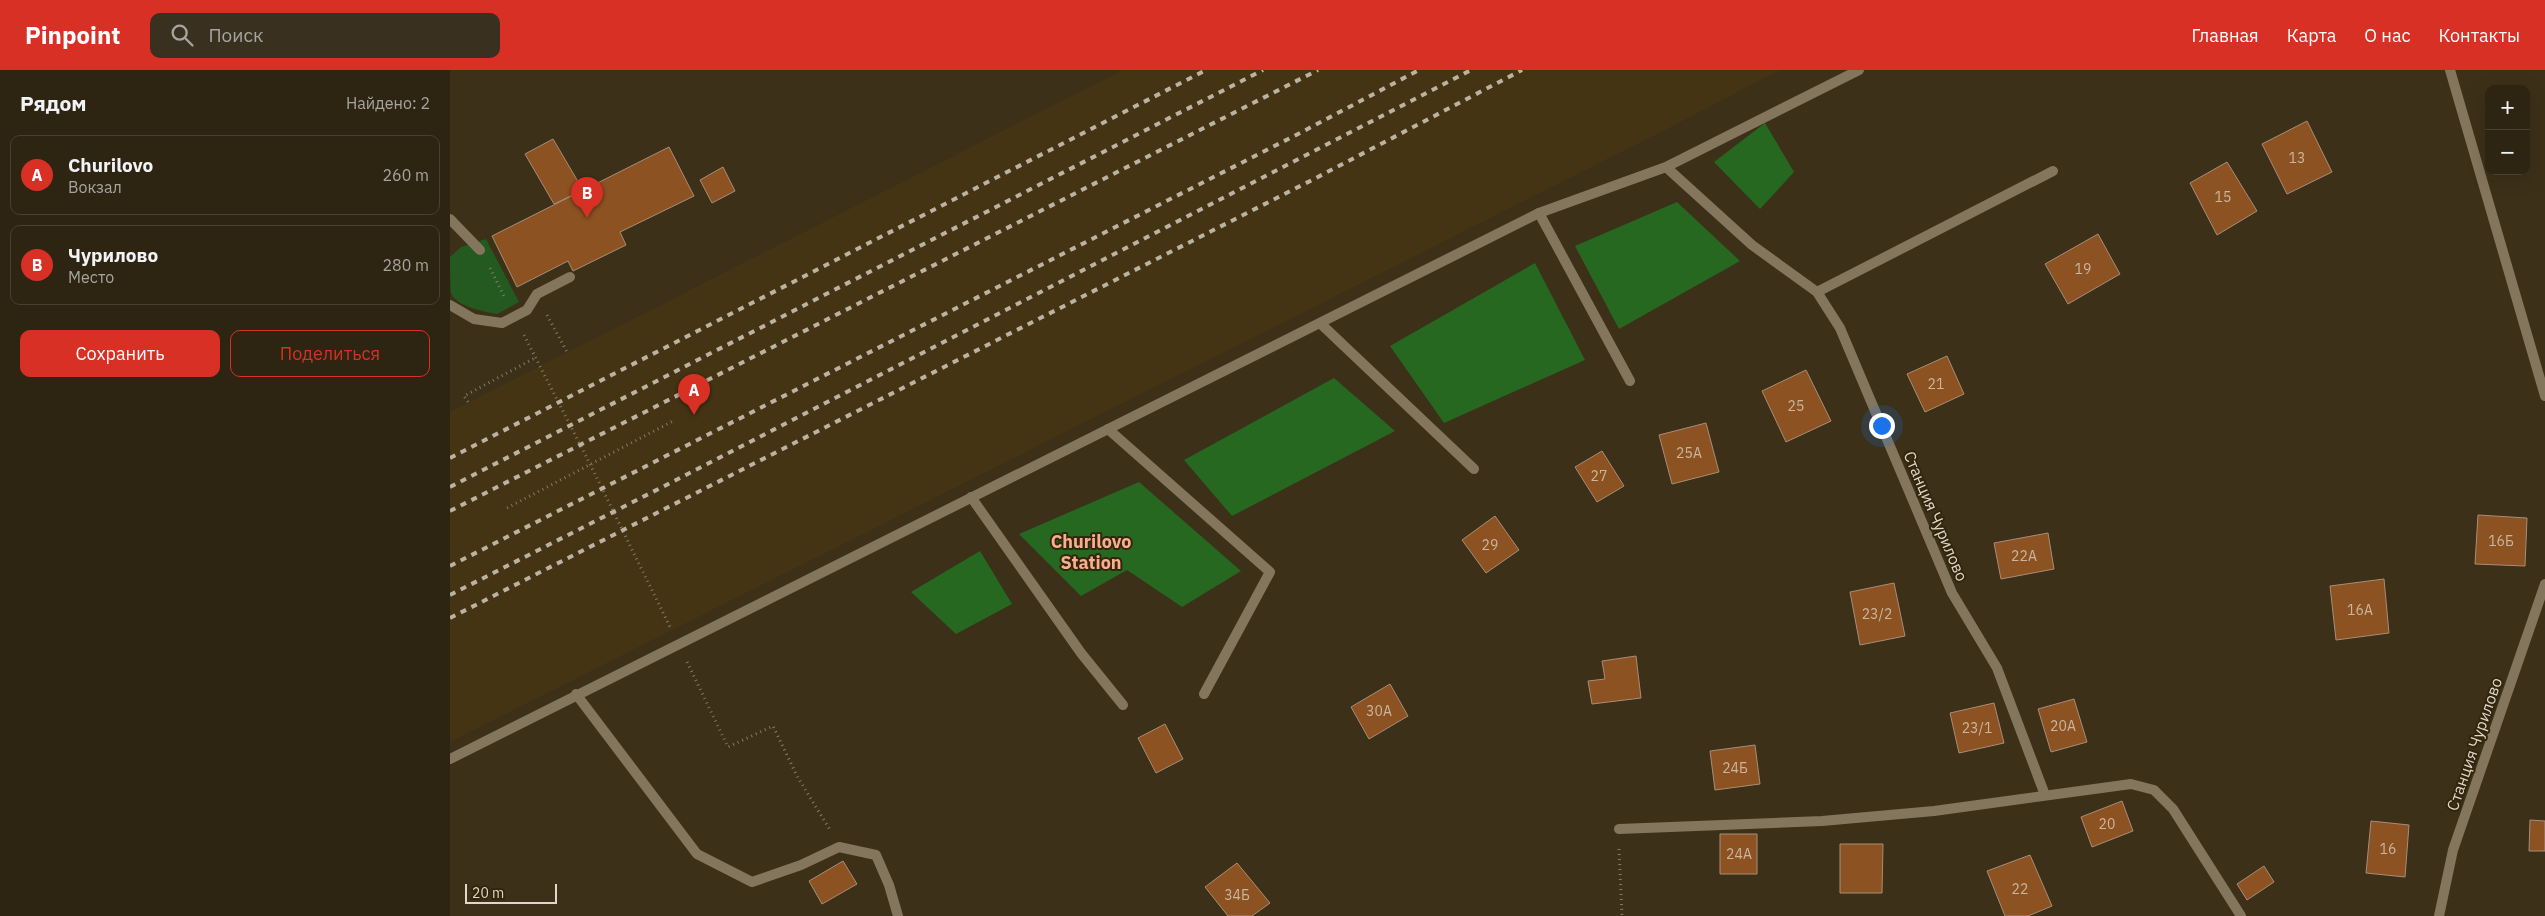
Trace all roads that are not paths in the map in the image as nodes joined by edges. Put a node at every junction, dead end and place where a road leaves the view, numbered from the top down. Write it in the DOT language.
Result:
graph roads {
  1 [pos="1859,70"];
  2 [pos="2450,70"];
  3 [pos="1666,167"];
  4 [pos="2053,171"];
  5 [pos="1540,214"];
  6 [pos="450,219"];
  7 [pos="480,250"];
  8 [pos="570,277"];
  9 [pos="1817,292"];
  10 [pos="450,305"];
  11 [pos="1321,324"];
  12 [pos="1630,381"];
  13 [pos="2545,396"];
  14 [pos="1108,429"];
  15 [pos="1474,469"];
  16 [pos="971,497"];
  17 [pos="2545,584"];
  18 [pos="576,694"];
  19 [pos="1204,694"];
  20 [pos="1123,705"];
  21 [pos="450,759"];
  22 [pos="2045,795"];
  23 [pos="1618,829"];
  24 [pos="898,916"];
  25 [pos="2241,916"];
  26 [pos="2439,916"];
  1 -- 3 [label="street"];
  2 -- 13 [label="street"];
  3 -- 5 [label="street"];
  3 -- 9 [label="street, Станция Чурилово"];
  4 -- 9 [label="street"];
  5 -- 11 [label="street"];
  5 -- 12 [label="street"];
  6 -- 7 [label="street"];
  8 -- 10 [label="street"];
  9 -- 22 [label="street, Станция Чурилово"];
  11 -- 14 [label="street"];
  11 -- 15 [label="street"];
  14 -- 16 [label="street"];
  14 -- 19 [label="street"];
  16 -- 18 [label="street"];
  16 -- 20 [label="street"];
  17 -- 26 [label="street, Станция Чурилово"];
  18 -- 21 [label="street"];
  18 -- 24 [label="street"];
  22 -- 23 [label="street"];
  22 -- 25 [label="street"];
}
